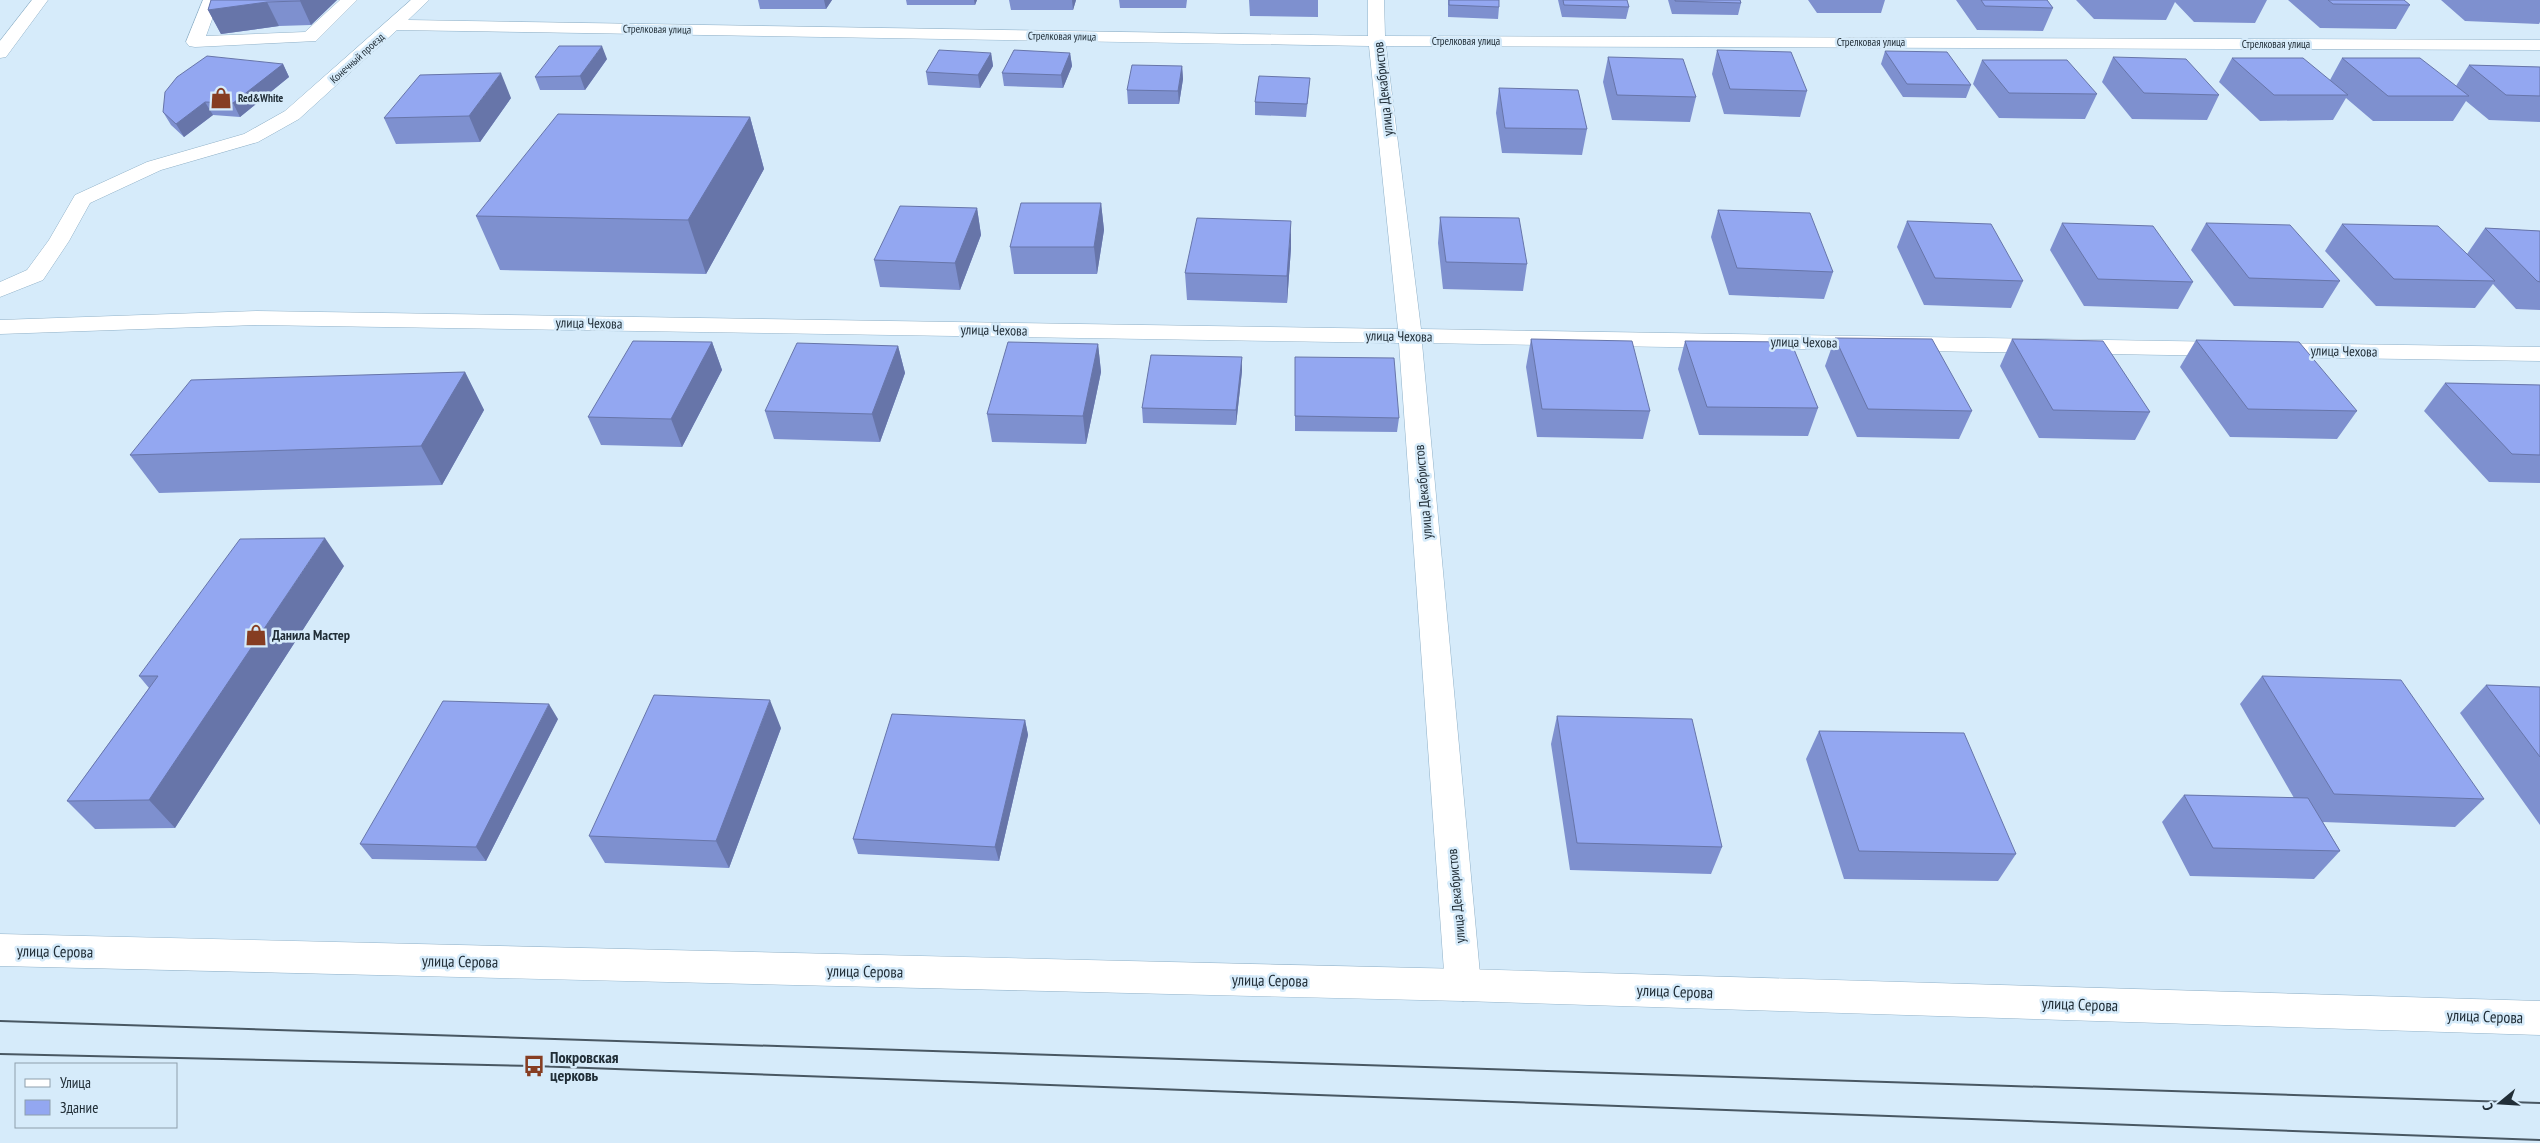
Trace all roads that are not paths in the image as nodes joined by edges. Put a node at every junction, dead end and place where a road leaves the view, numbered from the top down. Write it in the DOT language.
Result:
graph roads {
  1 [pos="40,0"];
  2 [pos="211,0"];
  3 [pos="349,0"];
  4 [pos="421,0"];
  5 [pos="1376,0"];
  6 [pos="393,25"];
  7 [pos="1377,41"];
  8 [pos="2540,44"];
  9 [pos="0,53"];
  10 [pos="0,290"];
  11 [pos="0,326"];
  12 [pos="1410,336"];
  13 [pos="2540,354"];
  14 [pos="0,950"];
  15 [pos="1463,985"];
  16 [pos="2540,1018"];
  1 -- 9 [label="street"];
  2 -- 3 [label="street"];
  4 -- 6 [label="street, Конечный проезд"];
  5 -- 7 [label="street, улица Декабристов"];
  6 -- 7 [label="street, Стрелковая улица"];
  6 -- 10 [label="street, Конечный проезд"];
  7 -- 8 [label="street, Стрелковая улица"];
  7 -- 12 [label="street, улица Декабристов"];
  11 -- 12 [label="street, улица Чехова"];
  12 -- 13 [label="street, улица Чехова"];
  12 -- 15 [label="street, улица Декабристов"];
  14 -- 15 [label="street, улица Серова"];
  15 -- 16 [label="street, улица Серова"];
}
